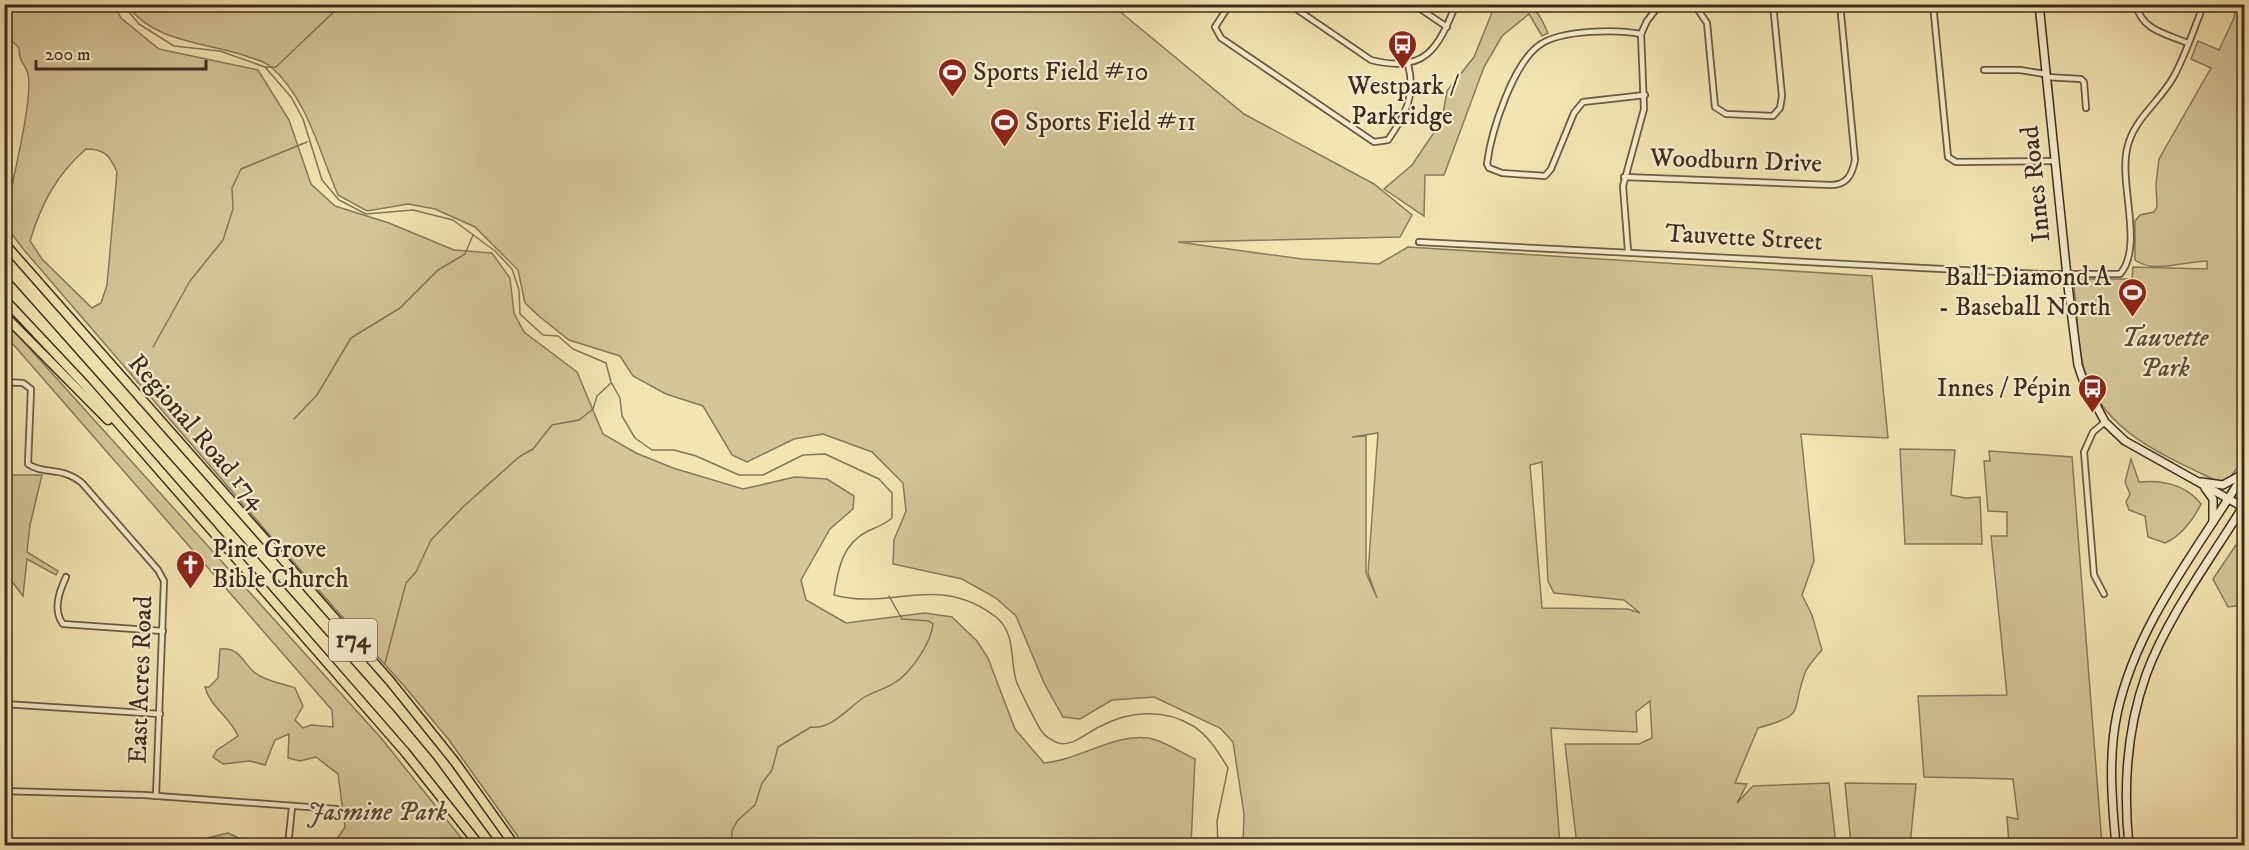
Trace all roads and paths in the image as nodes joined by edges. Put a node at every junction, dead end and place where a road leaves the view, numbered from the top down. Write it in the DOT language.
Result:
graph roads {
  1 [pos="1230,4"];
  2 [pos="1289,4"];
  3 [pos="1413,4"];
  4 [pos="1456,4"];
  5 [pos="1660,4"];
  6 [pos="1694,4"];
  7 [pos="1773,4"];
  8 [pos="1840,4"];
  9 [pos="1932,4"];
  10 [pos="2039,4"];
  11 [pos="2136,4"];
  12 [pos="2204,4"];
  13 [pos="1447,27"];
  14 [pos="1641,34"];
  15 [pos="2188,43"];
  16 [pos="1408,64"];
  17 [pos="1984,70"];
  18 [pos="2046,75"];
  19 [pos="1645,95"];
  20 [pos="2086,108"];
  21 [pos="2055,161"];
  22 [pos="1624,177"];
  23 [pos="4,237"];
  24 [pos="1419,242"];
  25 [pos="4,243"];
  26 [pos="1628,251"];
  27 [pos="31,273"];
  28 [pos="2067,274"];
  29 [pos="4,299"];
  30 [pos="4,315"];
  31 [pos="4,382"];
  32 [pos="2105,422"];
  33 [pos="149,461"];
  34 [pos="2244,473"];
  35 [pos="2199,483"];
  36 [pos="2229,499"];
  37 [pos="2244,506"];
  38 [pos="2212,525"];
  39 [pos="66,577"];
  40 [pos="2104,594"];
  41 [pos="163,631"];
  42 [pos="4,704"];
  43 [pos="160,714"];
  44 [pos="4,790"];
  45 [pos="156,796"];
  46 [pos="292,807"];
  47 [pos="336,809"];
  48 [pos="2128,836"];
  49 [pos="2115,837"];
  50 [pos="288,846"];
  51 [pos="480,846"];
  52 [pos="515,846"];
  53 [pos="2116,846"];
  54 [pos="2128,846"];
  1 -- 16 [label="street"];
  2 -- 16 [label="street"];
  3 -- 13 [label="street"];
  4 -- 13 [label="street"];
  5 -- 14 [label="street"];
  6 -- 7 [label="street"];
  8 -- 22 [label="street, Woodburn Drive"];
  9 -- 21 [label="street"];
  10 -- 18 [label="main road, Innes Road"];
  11 -- 15 [label="street"];
  12 -- 15 [label="street"];
  13 -- 16 [label="street"];
  14 -- 19 [label="street"];
  14 -- 19 [label="street"];
  15 -- 28 [label="street, Tauvette Street"];
  17 -- 18 [label="street"];
  18 -- 20 [label="street"];
  18 -- 21 [label="main road, Innes Road"];
  19 -- 22 [label="street"];
  21 -- 28 [label="main road, Innes Road"];
  22 -- 26 [label="street"];
  23 -- 27 [label="highway"];
  24 -- 26 [label="street, Tauvette Street"];
  25 -- 27 [label="highway, Regional Road 174 / 174"];
  26 -- 28 [label="street, Tauvette Street"];
  27 -- 52 [label="highway, Regional Road 174 / 174"];
  28 -- 32 [label="main road, Innes Road"];
  29 -- 33 [label="highway, 174"];
  30 -- 33 [label="highway"];
  31 -- 41 [label="street, East Acres Road"];
  32 -- 35 [label="main road, Innes Road"];
  32 -- 40 [label="street"];
  33 -- 51 [label="highway, 174"];
  34 -- 35 [label="main road"];
  34 -- 36 [label="main road"];
  35 -- 36 [label="main road, Innes Road"];
  35 -- 38 [label="main road"];
  36 -- 37 [label="main road, Innes Road"];
  36 -- 38 [label="main road"];
  37 -- 48 [label="main road, Innes Road"];
  38 -- 49 [label="main road"];
  39 -- 41 [label="street"];
  41 -- 43 [label="street, East Acres Road"];
  42 -- 43 [label="street"];
  43 -- 45 [label="street, East Acres Road"];
  44 -- 45 [label="street"];
  45 -- 46 [label="street"];
  46 -- 47 [label="street"];
  46 -- 50 [label="street"];
  48 -- 49 [label="main road"];
  48 -- 54 [label="main road, Innes Road"];
  49 -- 53 [label="main road"];
}
